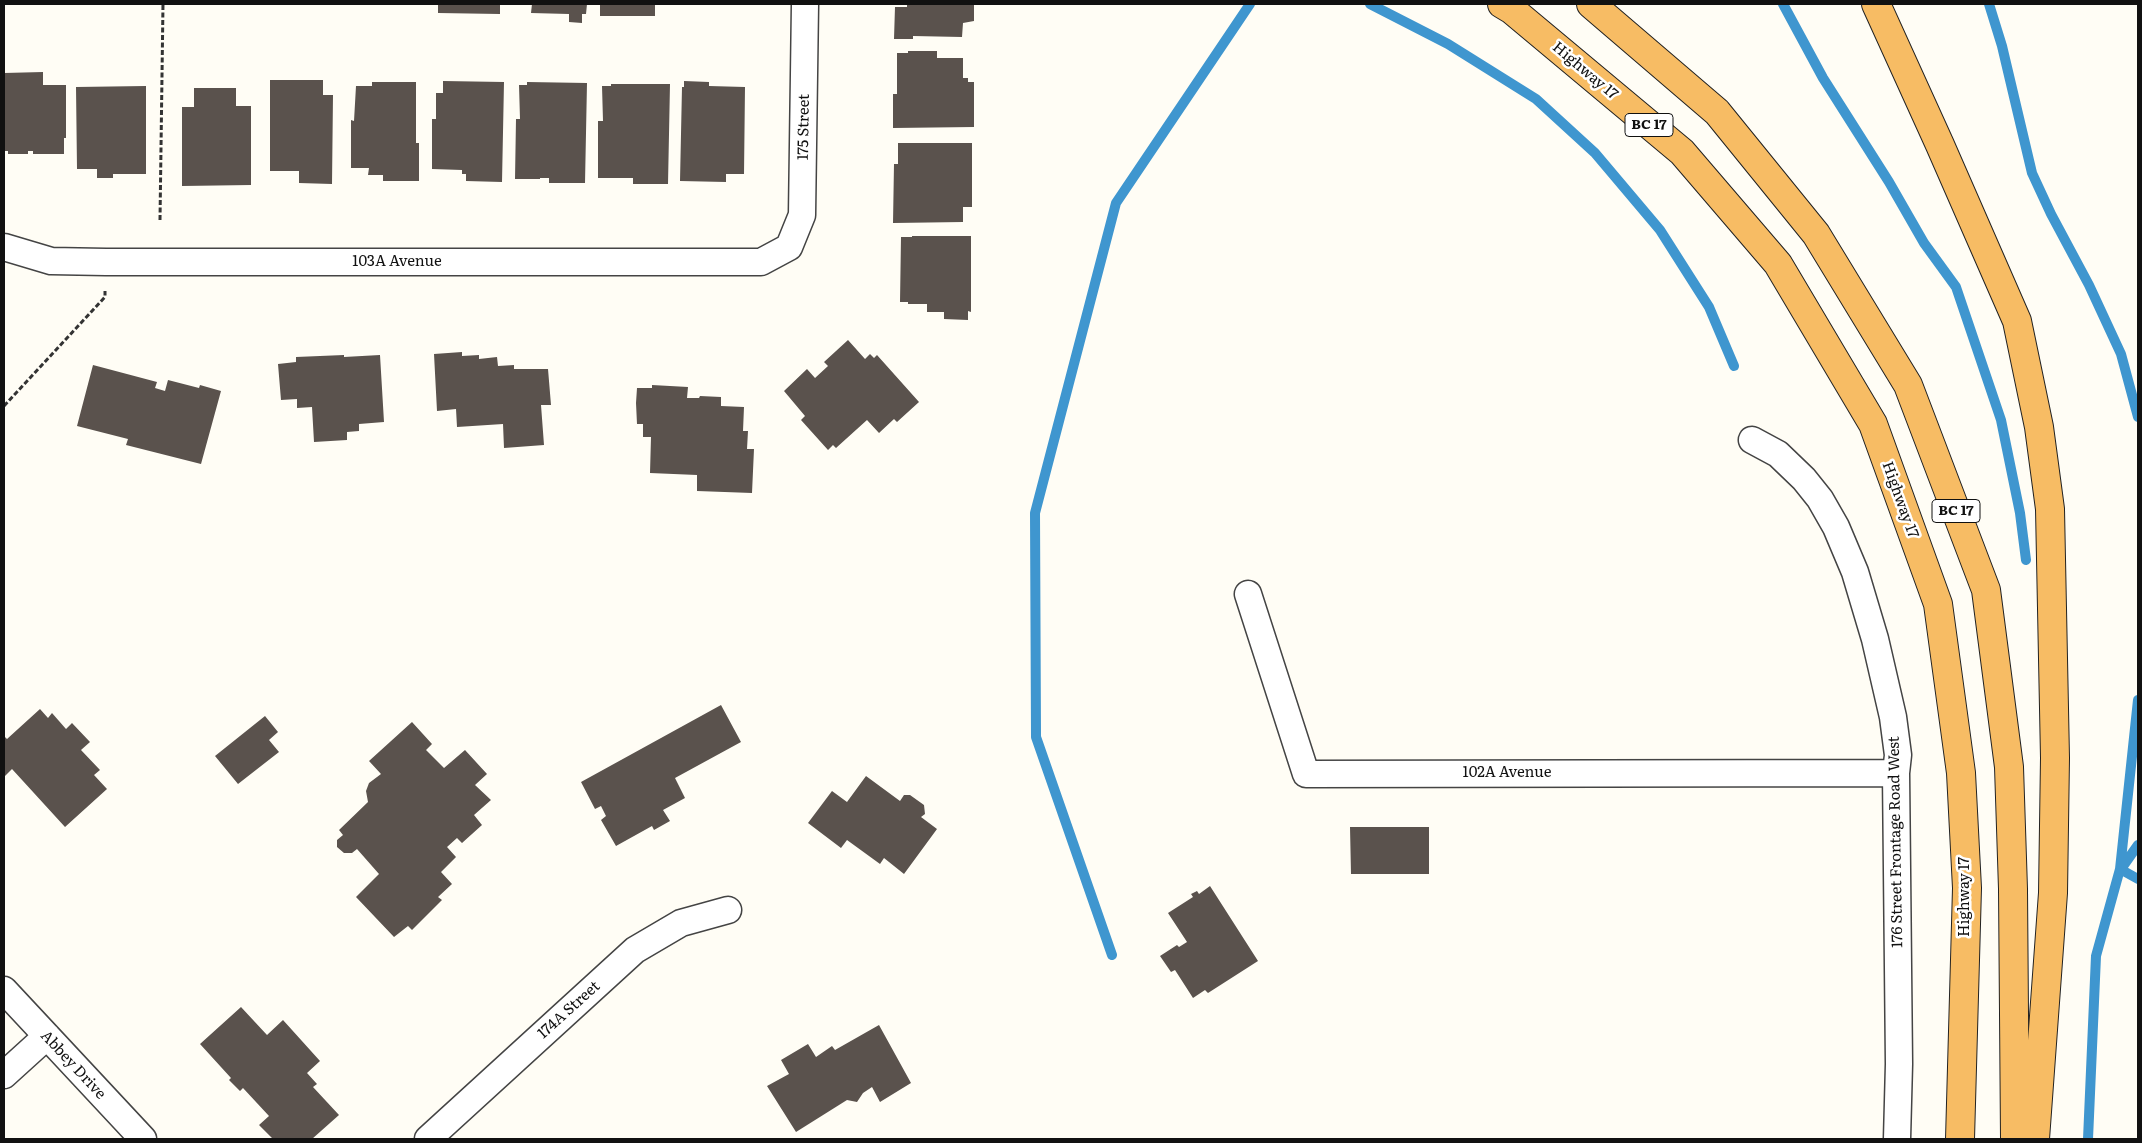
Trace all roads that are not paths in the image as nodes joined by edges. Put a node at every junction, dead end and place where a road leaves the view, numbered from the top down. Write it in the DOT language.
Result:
graph roads {
  1 [pos="806,4"];
  2 [pos="1502,4"];
  3 [pos="1591,4"];
  4 [pos="1876,4"];
  5 [pos="788,247"];
  6 [pos="4,248"];
  7 [pos="1752,440"];
  8 [pos="1248,594"];
  9 [pos="1896,773"];
  10 [pos="728,910"];
  11 [pos="4,990"];
  12 [pos="47,1036"];
  13 [pos="4,1075"];
  14 [pos="144,1139"];
  15 [pos="428,1139"];
  16 [pos="1898,1139"];
  17 [pos="1960,1139"];
  18 [pos="2015,1139"];
  19 [pos="2035,1139"];
  1 -- 5 [label="street, 175 Street"];
  2 -- 17 [label="highway, Highway 17 / BC 17"];
  3 -- 18 [label="highway, BC 17"];
  4 -- 19 [label="highway"];
  5 -- 6 [label="street, 103A Avenue"];
  7 -- 9 [label="street, 176 Street Frontage Road West"];
  8 -- 9 [label="street, 102A Avenue"];
  9 -- 16 [label="street, 176 Street Frontage Road West"];
  10 -- 15 [label="street, 174A Street"];
  11 -- 12 [label="street, Abbey Drive"];
  12 -- 13 [label="street"];
  12 -- 14 [label="street, Abbey Drive"];
}
